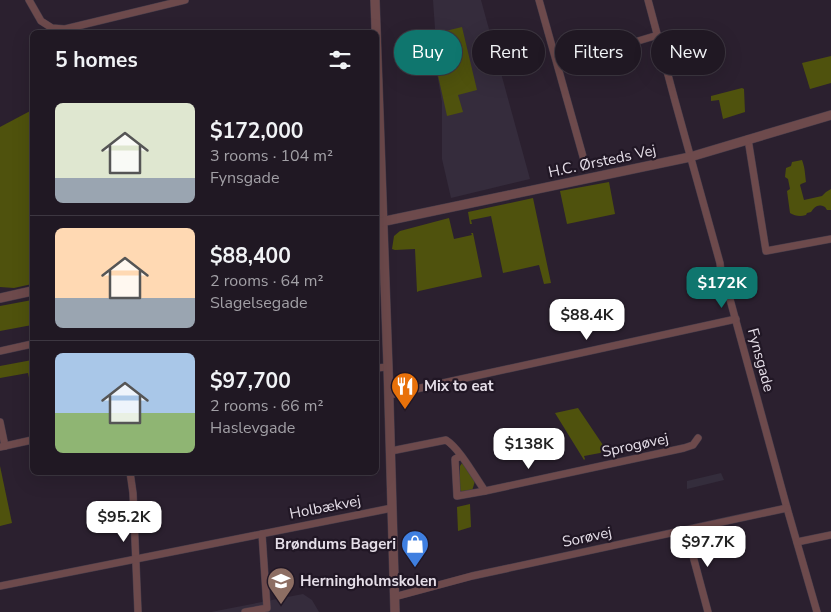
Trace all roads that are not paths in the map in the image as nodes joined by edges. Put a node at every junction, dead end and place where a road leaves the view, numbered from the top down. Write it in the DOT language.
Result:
graph roads {
  1 [pos="30,0"];
  2 [pos="185,0"];
  3 [pos="375,0"];
  4 [pos="539,0"];
  5 [pos="648,0"];
  6 [pos="52,30"];
  7 [pos="376,30"];
  8 [pos="657,30"];
  9 [pos="555,55"];
  10 [pos="561,75"];
  11 [pos="668,75"];
  12 [pos="831,115"];
  13 [pos="748,139"];
  14 [pos="690,157"];
  15 [pos="584,160"];
  16 [pos="379,174"];
  17 [pos="380,222"];
  18 [pos="831,239"];
  19 [pos="30,291"];
  20 [pos="0,298"];
  21 [pos="736,319"];
  22 [pos="30,344"];
  23 [pos="0,351"];
  24 [pos="388,367"];
  25 [pos="379,368"];
  26 [pos="443,383"];
  27 [pos="434,385"];
  28 [pos="388,395"];
  29 [pos="0,422"];
  30 [pos="698,438"];
  31 [pos="30,440"];
  32 [pos="3,446"];
  33 [pos="391,451"];
  34 [pos="461,456"];
  35 [pos="130,475"];
  36 [pos="485,491"];
  37 [pos="392,508"];
  38 [pos="787,508"];
  39 [pos="686,530"];
  40 [pos="262,534"];
  41 [pos="831,535"];
  42 [pos="797,542"];
  43 [pos="136,560"];
  44 [pos="0,586"];
  45 [pos="394,598"];
  46 [pos="138,612"];
  47 [pos="245,612"];
  48 [pos="395,612"];
  49 [pos="708,612"];
  50 [pos="817,612"];
  1 -- 6 [label="street"];
  2 -- 6 [label="street"];
  3 -- 7 [label="street"];
  4 -- 9 [label="street"];
  5 -- 8 [label="street, Fynsgade"];
  10 -- 15 [label="street"];
  11 -- 14 [label="street, Fynsgade"];
  12 -- 13 [label="street, H.C. Ørsteds Vej"];
  13 -- 14 [label="street, H.C. Ørsteds Vej"];
  13 -- 18 [label="street"];
  14 -- 17 [label="street, H.C. Ørsteds Vej"];
  14 -- 21 [label="street, Fynsgade"];
  16 -- 17 [label="street"];
  17 -- 24 [label="street"];
  19 -- 20 [label="street"];
  21 -- 26 [label="street"];
  21 -- 38 [label="street, Fynsgade"];
  22 -- 23 [label="street"];
  24 -- 25 [label="street"];
  24 -- 28 [label="street"];
  27 -- 28 [label="street"];
  28 -- 33 [label="street"];
  29 -- 32 [label="street"];
  30 -- 36 [label="street, Sprogøvej"];
  31 -- 32 [label="street"];
  33 -- 34 [label="street"];
  33 -- 37 [label="street"];
  34 -- 36 [label="street"];
  34 -- 36 [label="street, Sprogøvej"];
  35 -- 43 [label="street"];
  37 -- 40 [label="street, Holbækvej"];
  37 -- 45 [label="street"];
  38 -- 39 [label="street, Sorøvej"];
  38 -- 42 [label="street, Fynsgade"];
  39 -- 45 [label="street, Sorøvej"];
  39 -- 49 [label="street"];
  40 -- 43 [label="street, Holbækvej"];
  40 -- 47 [label="street"];
  41 -- 42 [label="street"];
  42 -- 50 [label="street, Fynsgade"];
  43 -- 44 [label="street, Holbækvej"];
  43 -- 46 [label="street"];
  45 -- 48 [label="street"];
}
